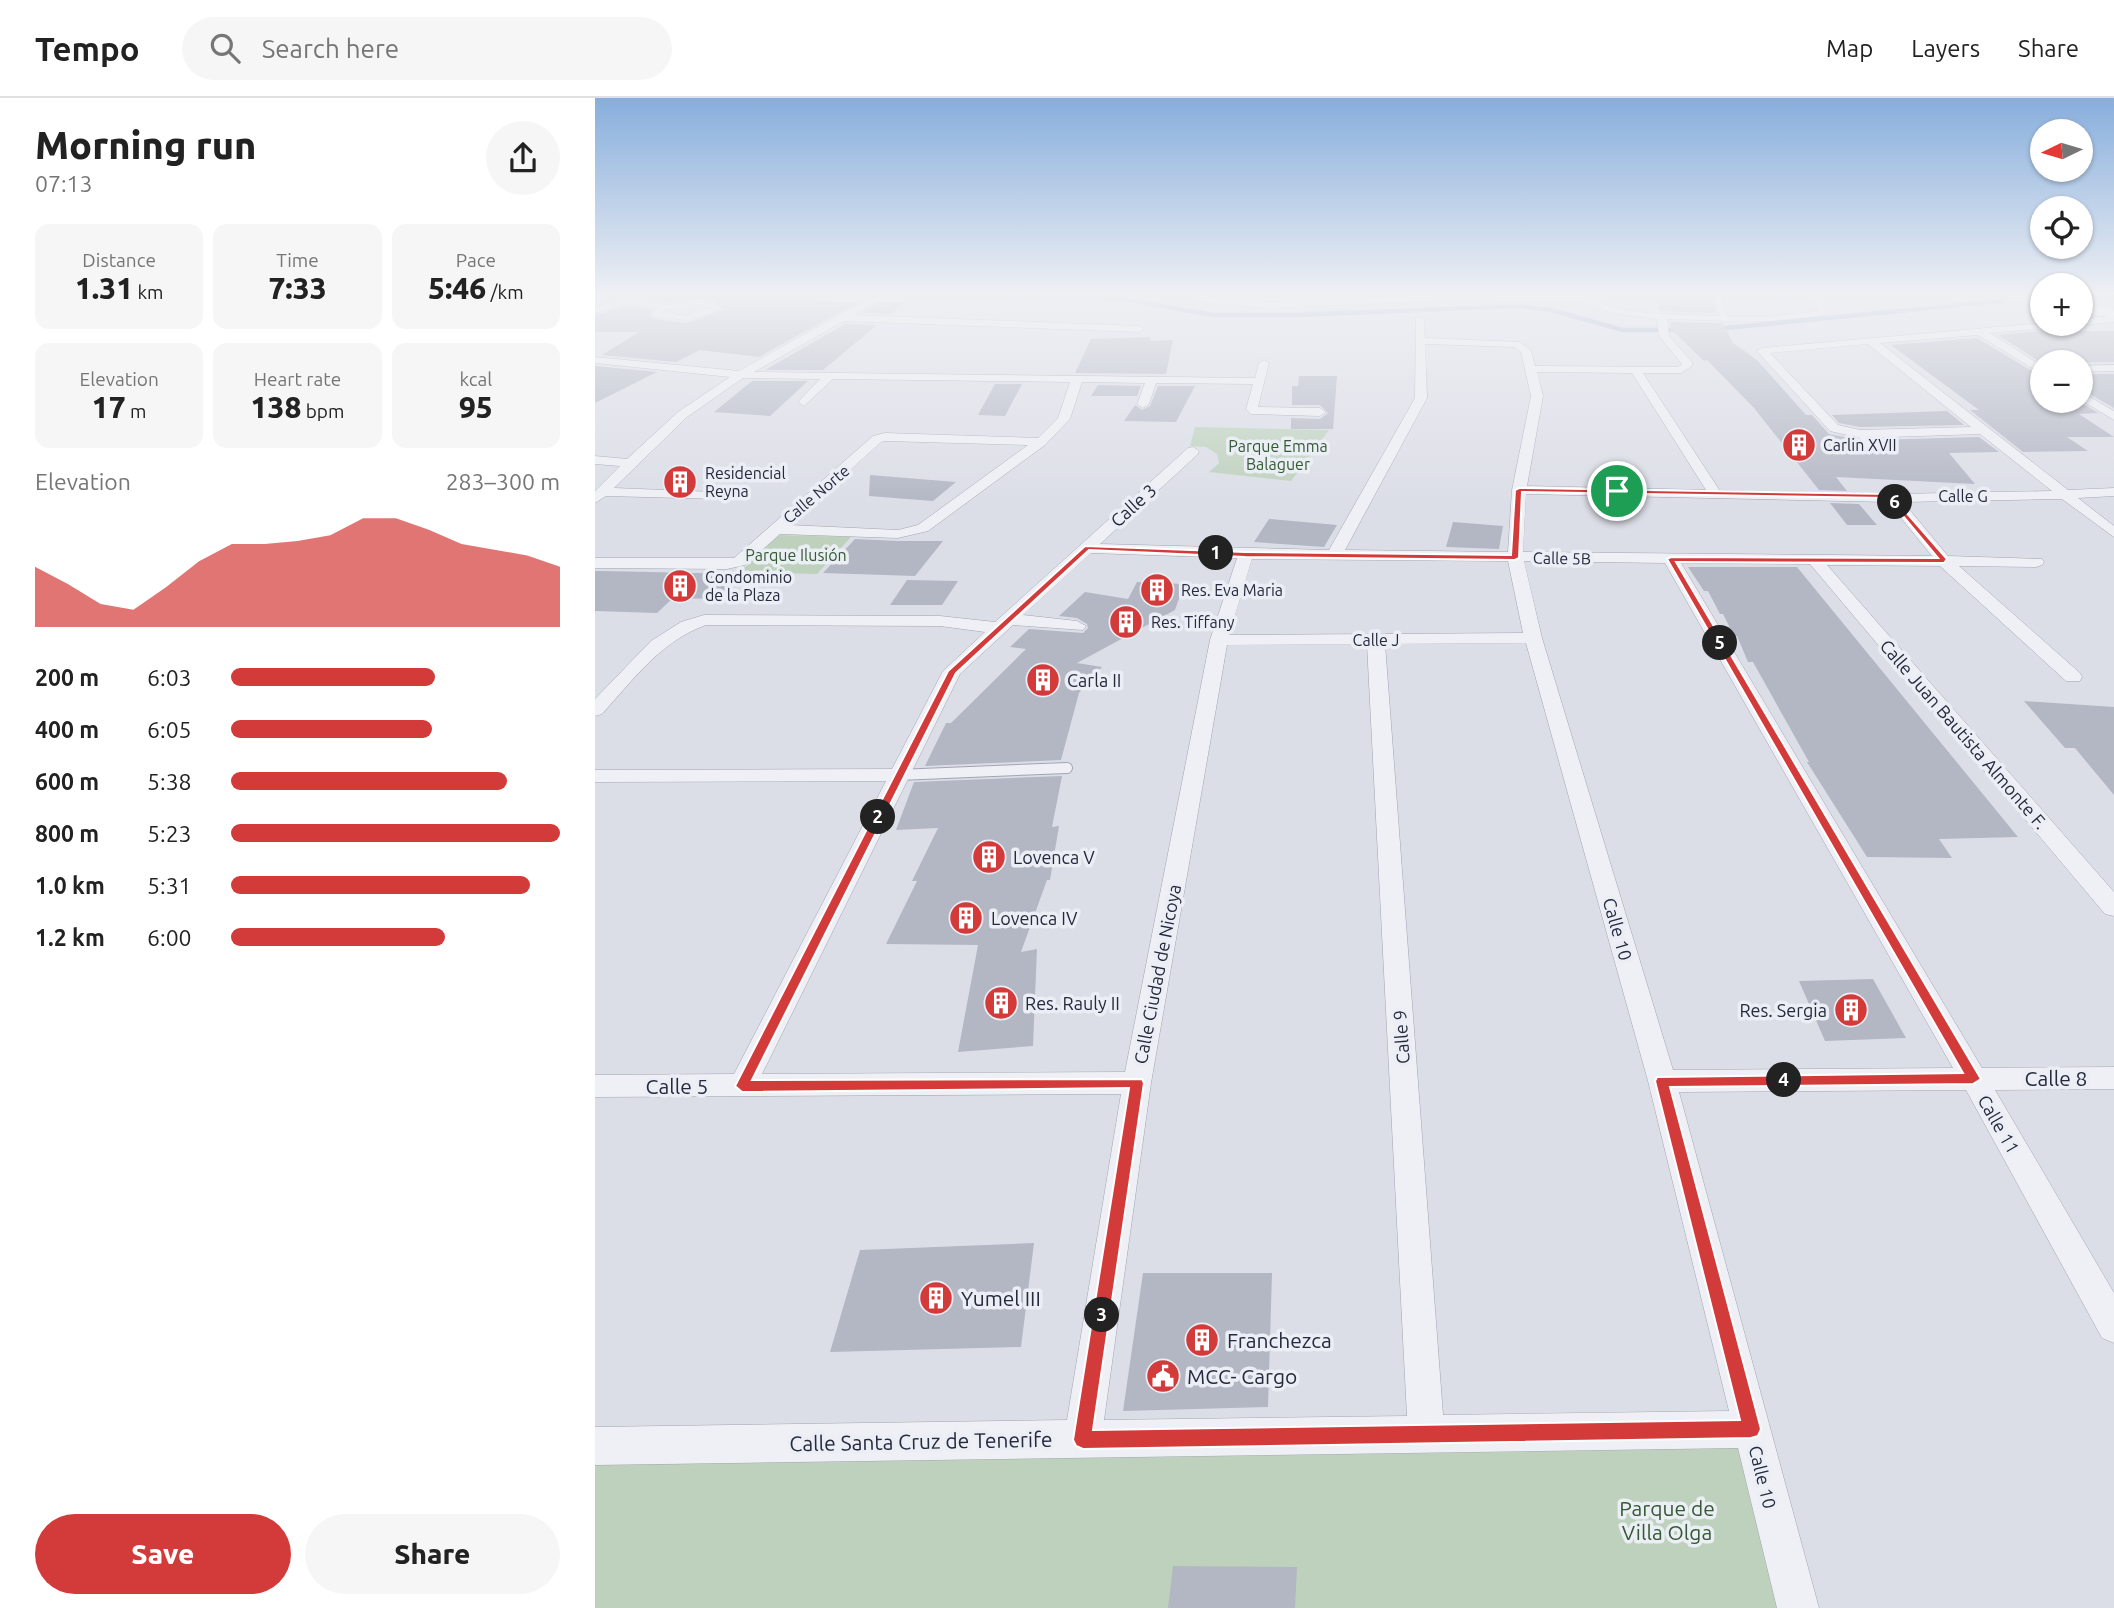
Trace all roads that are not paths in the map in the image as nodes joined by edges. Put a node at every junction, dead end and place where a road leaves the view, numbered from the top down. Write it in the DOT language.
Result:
graph roads {
  1 [pos="639,364"];
  2 [pos="761,364"];
  3 [pos="1264,364"];
  4 [pos="1420,364"];
  5 [pos="1529,364"];
  6 [pos="1688,364"];
  7 [pos="1775,364"];
  8 [pos="1900,364"];
  9 [pos="2114,368"];
  10 [pos="1531,369"];
  11 [pos="2093,369"];
  12 [pos="1636,370"];
  13 [pos="742,375"];
  14 [pos="830,376"];
  15 [pos="1077,379"];
  16 [pos="1152,380"];
  17 [pos="1259,381"];
  18 [pos="804,402"];
  19 [pos="2093,403"];
  20 [pos="1143,404"];
  21 [pos="1320,412"];
  22 [pos="2114,416"];
  23 [pos="1984,430"];
  24 [pos="1860,434"];
  25 [pos="1041,442"];
  26 [pos="1834,447"];
  27 [pos="1193,451"];
  28 [pos="595,460"];
  29 [pos="632,463"];
  30 [pos="1519,490"];
  31 [pos="2114,492"];
  32 [pos="1714,493"];
  33 [pos="2064,495"];
  34 [pos="598,496"];
  35 [pos="715,496"];
  36 [pos="1890,496"];
  37 [pos="775,528"];
  38 [pos="2114,533"];
  39 [pos="1087,548"];
  40 [pos="1245,554"];
  41 [pos="1335,554"];
  42 [pos="1515,558"];
  43 [pos="1671,559"];
  44 [pos="1815,561"];
  45 [pos="1944,561"];
  46 [pos="2036,562"];
  47 [pos="595,563"];
  48 [pos="1003,623"];
  49 [pos="1077,626"];
  50 [pos="1533,638"];
  51 [pos="1219,640"];
  52 [pos="1376,640"];
  53 [pos="2073,677"];
  54 [pos="595,710"];
  55 [pos="1067,768"];
  56 [pos="898,775"];
  57 [pos="595,776"];
  58 [pos="2114,908"];
  59 [pos="2114,1077"];
  60 [pos="1973,1079"];
  61 [pos="1662,1081"];
  62 [pos="1137,1083"];
  63 [pos="595,1086"];
  64 [pos="742,1086"];
  65 [pos="2114,1326"];
  66 [pos="1751,1429"];
  67 [pos="1426,1435"];
  68 [pos="1083,1440"];
  69 [pos="595,1446"];
  70 [pos="1797,1608"];
  1 -- 13 [label="street"];
  2 -- 13 [label="street"];
  3 -- 17 [label="street"];
  4 -- 41 [label="street"];
  5 -- 10 [label="street"];
  6 -- 12 [label="street"];
  7 -- 24 [label="street"];
  8 -- 23 [label="street"];
  9 -- 11 [label="street"];
  10 -- 12 [label="street"];
  10 -- 30 [label="street, Calle 10"];
  12 -- 32 [label="street"];
  13 -- 14 [label="street"];
  13 -- 29 [label="street"];
  14 -- 15 [label="street"];
  14 -- 18 [label="street"];
  15 -- 16 [label="street"];
  15 -- 25 [label="street"];
  16 -- 17 [label="street"];
  16 -- 20 [label="street"];
  17 -- 21 [label="street"];
  19 -- 22 [label="street"];
  23 -- 24 [label="street"];
  23 -- 33 [label="street"];
  24 -- 26 [label="lane"];
  25 -- 37 [label="street"];
  25 -- 37 [label="street, Calle Norte"];
  27 -- 39 [label="street, Calle 3"];
  28 -- 29 [label="street"];
  29 -- 34 [label="street"];
  30 -- 32 [label="street, Calle G"];
  30 -- 42 [label="street, Calle 10"];
  31 -- 33 [label="street, Calle G"];
  32 -- 36 [label="street, Calle G"];
  33 -- 36 [label="street, Calle G"];
  33 -- 38 [label="street"];
  34 -- 35 [label="street"];
  36 -- 45 [label="street"];
  37 -- 47 [label="street, Calle Norte"];
  39 -- 40 [label="street, Calle 5B"];
  39 -- 48 [label="street, Calle 3"];
  40 -- 41 [label="street, Calle 5B"];
  40 -- 51 [label="street, Calle Ciudad de Nicoya"];
  41 -- 42 [label="street, Calle 5B"];
  42 -- 43 [label="street, Calle 5B"];
  42 -- 50 [label="street, Calle 10"];
  43 -- 44 [label="street, Calle 5B"];
  43 -- 60 [label="street, Calle 11"];
  44 -- 45 [label="street, Calle 5B"];
  44 -- 58 [label="street, Calle Juan Bautista Almonte F."];
  45 -- 46 [label="street, Calle 5B"];
  45 -- 53 [label="street"];
  48 -- 49 [label="street"];
  48 -- 54 [label="street"];
  48 -- 56 [label="street, Calle 3"];
  50 -- 52 [label="street, Calle J"];
  50 -- 61 [label="street, Calle 10"];
  51 -- 52 [label="street, Calle J"];
  51 -- 62 [label="street, Calle Ciudad de Nicoya"];
  52 -- 67 [label="street, Calle 9"];
  55 -- 56 [label="lane"];
  56 -- 57 [label="street"];
  56 -- 64 [label="street, Calle 3"];
  59 -- 60 [label="street, Calle 8"];
  60 -- 61 [label="street, Calle 8"];
  60 -- 65 [label="street, Calle 11"];
  61 -- 66 [label="street, Calle 10"];
  62 -- 64 [label="street, Calle 5"];
  62 -- 68 [label="street, Calle Ciudad de Nicoya"];
  63 -- 64 [label="street, Calle 5"];
  66 -- 67 [label="street, Calle Santa Cruz de Tenerife"];
  66 -- 70 [label="street, Calle 10"];
  67 -- 68 [label="street, Calle Santa Cruz de Tenerife"];
  68 -- 69 [label="street, Calle Santa Cruz de Tenerife"];
}
